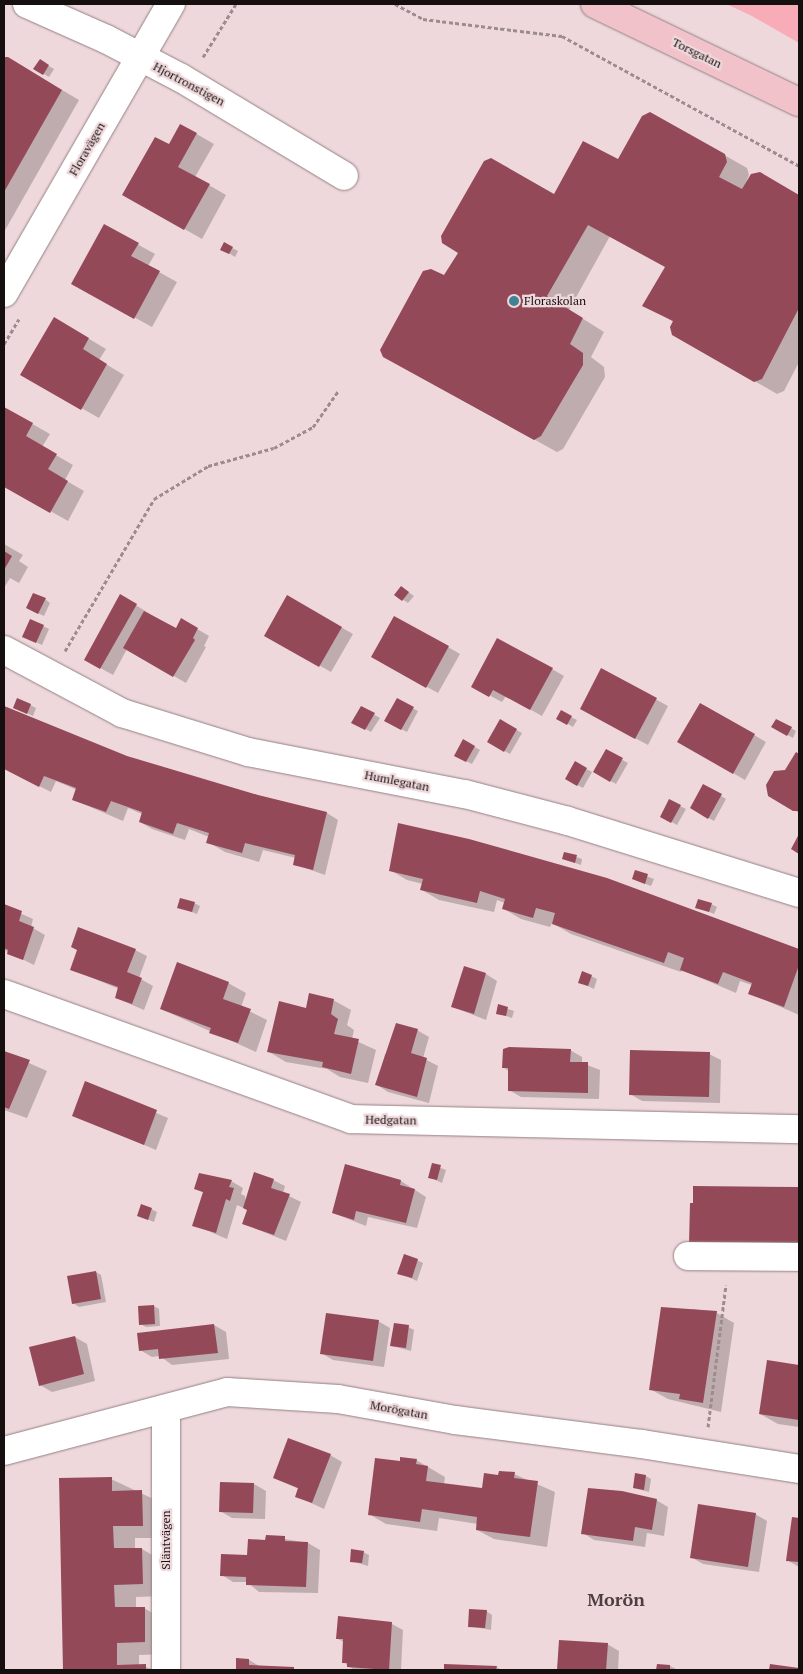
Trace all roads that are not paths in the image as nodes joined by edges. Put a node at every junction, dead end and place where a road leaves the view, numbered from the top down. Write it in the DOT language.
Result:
graph roads {
  1 [pos="27,4"];
  2 [pos="170,4"];
  3 [pos="595,4"];
  4 [pos="140,58"];
  5 [pos="799,102"];
  6 [pos="344,176"];
  7 [pos="14,302"];
  8 [pos="4,650"];
  9 [pos="799,893"];
  10 [pos="4,994"];
  11 [pos="799,1129"];
  12 [pos="688,1256"];
  13 [pos="799,1257"];
  14 [pos="166,1409"];
  15 [pos="4,1451"];
  16 [pos="799,1469"];
  17 [pos="166,1670"];
  1 -- 4 [label="street, Hjortronstigen"];
  2 -- 4 [label="street, Floravägen"];
  3 -- 5 [label="main road, Torsgatan"];
  4 -- 6 [label="street, Hjortronstigen"];
  4 -- 7 [label="street, Floravägen"];
  8 -- 9 [label="street, Humlegatan"];
  10 -- 11 [label="street, Hedgatan"];
  12 -- 13 [label="street"];
  14 -- 15 [label="street, Morögatan"];
  14 -- 16 [label="street, Morögatan"];
  14 -- 17 [label="street, Släntvägen"];
}
